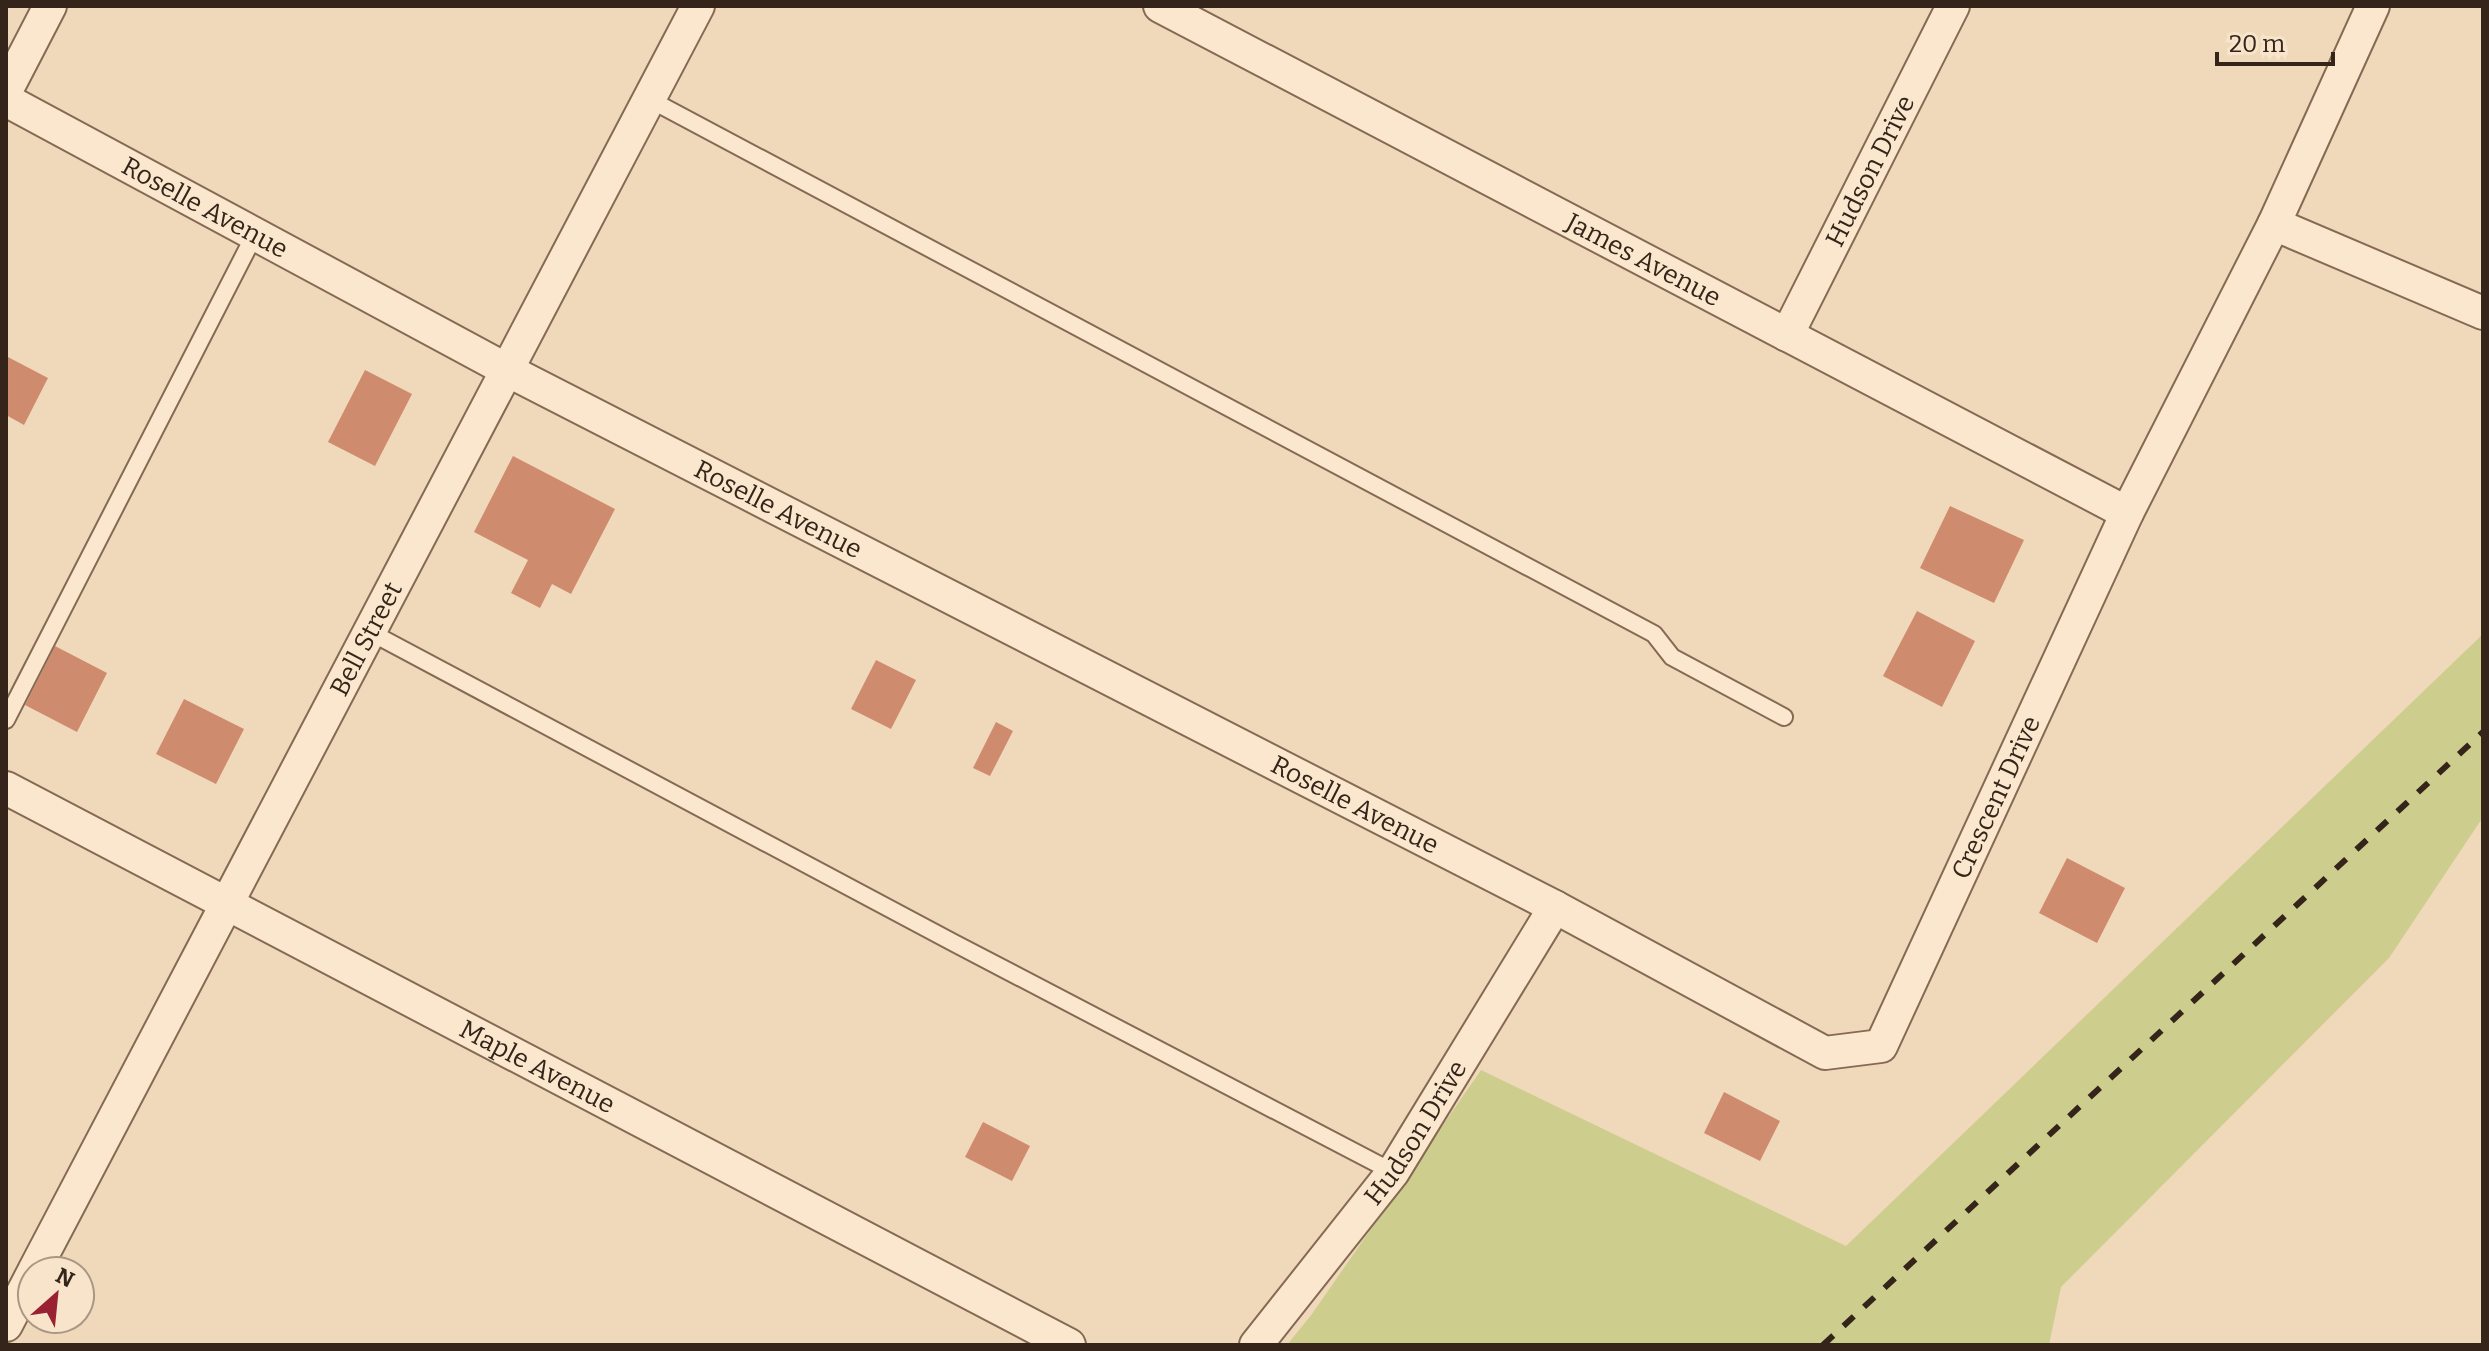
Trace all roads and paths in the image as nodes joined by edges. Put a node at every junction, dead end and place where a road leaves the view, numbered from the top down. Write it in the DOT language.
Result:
graph roads {
  1 [pos="50,6"];
  2 [pos="698,6"];
  3 [pos="1160,6"];
  4 [pos="1953,6"];
  5 [pos="2373,6"];
  6 [pos="6,91"];
  7 [pos="649,99"];
  8 [pos="6,100"];
  9 [pos="2274,224"];
  10 [pos="255,234"];
  11 [pos="2483,313"];
  12 [pos="1787,335"];
  13 [pos="507,370"];
  14 [pos="2127,513"];
  15 [pos="370,632"];
  16 [pos="1784,717"];
  17 [pos="6,720"];
  18 [pos="6,788"];
  19 [pos="227,904"];
  20 [pos="1555,907"];
  21 [pos="1393,1172"];
  22 [pos="42,1255"];
  23 [pos="16,1306"];
  24 [pos="6,1325"];
  25 [pos="1069,1345"];
  26 [pos="1256,1345"];
  1 -- 6 [label="street"];
  2 -- 7 [label="street, Bell Street"];
  3 -- 12 [label="street, James Avenue"];
  4 -- 12 [label="street, Hudson Drive"];
  5 -- 9 [label="street, Crescent Drive"];
  7 -- 13 [label="street, Bell Street"];
  7 -- 16 [label="lane"];
  8 -- 10 [label="street, Roselle Avenue"];
  9 -- 11 [label="street"];
  9 -- 14 [label="street, Crescent Drive"];
  10 -- 13 [label="street, Roselle Avenue"];
  10 -- 17 [label="lane"];
  12 -- 14 [label="street, James Avenue"];
  13 -- 15 [label="street, Bell Street"];
  13 -- 20 [label="street, Roselle Avenue"];
  14 -- 20 [label="street, Crescent Drive"];
  15 -- 19 [label="street, Bell Street"];
  15 -- 21 [label="lane"];
  18 -- 19 [label="street, Maple Avenue"];
  19 -- 22 [label="street, Bell Street"];
  19 -- 25 [label="street, Maple Avenue"];
  20 -- 21 [label="street, Hudson Drive"];
  21 -- 26 [label="street, Hudson Drive"];
  23 -- 24 [label="street, Bell Street"];
}
